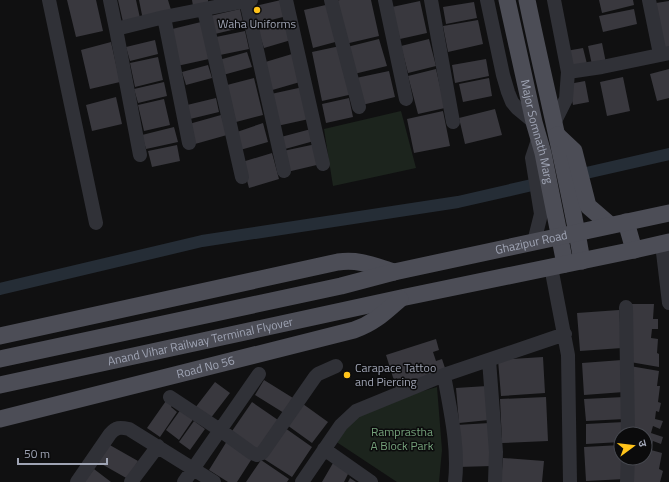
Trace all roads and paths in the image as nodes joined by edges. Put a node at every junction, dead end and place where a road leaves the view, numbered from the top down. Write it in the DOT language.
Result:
graph roads {
  1 [pos="49,0"];
  2 [pos="110,0"];
  3 [pos="286,0"];
  4 [pos="331,0"];
  5 [pos="385,0"];
  6 [pos="431,0"];
  7 [pos="487,0"];
  8 [pos="507,0"];
  9 [pos="527,0"];
  10 [pos="554,0"];
  11 [pos="648,0"];
  12 [pos="248,1"];
  13 [pos="204,10"];
  14 [pos="164,17"];
  15 [pos="116,29"];
  16 [pos="664,54"];
  17 [pos="568,72"];
  18 [pos="406,99"];
  19 [pos="359,107"];
  20 [pos="453,122"];
  21 [pos="561,140"];
  22 [pos="190,143"];
  23 [pos="537,143"];
  24 [pos="140,155"];
  25 [pos="324,164"];
  26 [pos="284,171"];
  27 [pos="242,177"];
  28 [pos="580,206"];
  29 [pos="548,211"];
  30 [pos="669,213"];
  31 [pos="96,223"];
  32 [pos="618,224"];
  33 [pos="577,233"];
  34 [pos="560,236"];
  35 [pos="534,242"];
  36 [pos="666,243"];
  37 [pos="634,250"];
  38 [pos="486,252"];
  39 [pos="582,261"];
  40 [pos="558,266"];
  41 [pos="394,272"];
  42 [pos="492,279"];
  43 [pos="401,298"];
  44 [pos="669,303"];
  45 [pos="626,307"];
  46 [pos="565,334"];
  47 [pos="0,336"];
  48 [pos="0,359"];
  49 [pos="489,360"];
  50 [pos="336,366"];
  51 [pos="259,374"];
  52 [pos="444,375"];
  53 [pos="0,385"];
  54 [pos="170,397"];
  55 [pos="0,419"];
  56 [pos="628,426"];
  57 [pos="220,430"];
  58 [pos="158,446"];
  59 [pos="324,449"];
  60 [pos="628,466"];
  61 [pos="193,468"];
  62 [pos="77,482"];
  63 [pos="131,482"];
  64 [pos="184,482"];
  65 [pos="214,482"];
  66 [pos="302,482"];
  67 [pos="371,482"];
  68 [pos="455,482"];
  69 [pos="495,482"];
  70 [pos="570,482"];
  71 [pos="627,482"];
  1 -- 31 [label="street"];
  2 -- 15 [label="street"];
  3 -- 25 [label="street"];
  4 -- 19 [label="street"];
  5 -- 18 [label="street"];
  6 -- 20 [label="street"];
  7 -- 23 [label="street"];
  8 -- 23 [label="main road, Major Somnath Marg"];
  9 -- 21 [label="main road, Major Somnath Marg"];
  10 -- 17 [label="street"];
  11 -- 16 [label="street"];
  12 -- 13 [label="street"];
  12 -- 26 [label="street"];
  13 -- 14 [label="street"];
  13 -- 27 [label="street"];
  14 -- 15 [label="street"];
  14 -- 22 [label="street"];
  15 -- 24 [label="street"];
  16 -- 17 [label="street"];
  17 -- 21 [label="street"];
  21 -- 28 [label="main road, Major Somnath Marg"];
  23 -- 29 [label="main road, Major Somnath Marg"];
  28 -- 32 [label="main road"];
  28 -- 33 [label="main road, Major Somnath Marg"];
  29 -- 34 [label="main road, Major Somnath Marg"];
  29 -- 35 [label="street"];
  30 -- 32 [label="main road, Ghazipur Road"];
  32 -- 33 [label="main road, Ghazipur Road"];
  32 -- 37 [label="main road"];
  33 -- 34 [label="main road, Ghazipur Road"];
  33 -- 39 [label="main road, Major Somnath Marg"];
  34 -- 35 [label="main road, Ghazipur Road"];
  34 -- 40 [label="main road, Major Somnath Marg"];
  35 -- 38 [label="main road, Ghazipur Road"];
  36 -- 37 [label="main road"];
  36 -- 44 [label="street"];
  37 -- 39 [label="main road"];
  38 -- 41 [label="main road, Ghazipur Road"];
  38 -- 42 [label="main road"];
  39 -- 40 [label="main road"];
  40 -- 42 [label="main road"];
  40 -- 46 [label="street"];
  41 -- 47 [label="main road"];
  41 -- 48 [label="main road, Anand Vihar Railway Terminal Flyover"];
  42 -- 43 [label="main road"];
  43 -- 53 [label="main road, Anand Vihar Railway Terminal Flyover"];
  43 -- 55 [label="main road, Road No 56"];
  45 -- 56 [label="street"];
  46 -- 49 [label="street"];
  46 -- 70 [label="street"];
  49 -- 52 [label="street"];
  49 -- 69 [label="street"];
  50 -- 57 [label="street"];
  51 -- 57 [label="street"];
  52 -- 59 [label="street"];
  52 -- 68 [label="street"];
  54 -- 57 [label="street"];
  57 -- 61 [label="street"];
  58 -- 61 [label="street"];
  58 -- 62 [label="street"];
  58 -- 63 [label="street"];
  59 -- 66 [label="street"];
  59 -- 67 [label="street"];
  60 -- 71 [label="street"];
  61 -- 64 [label="street"];
  61 -- 65 [label="street"];
}
